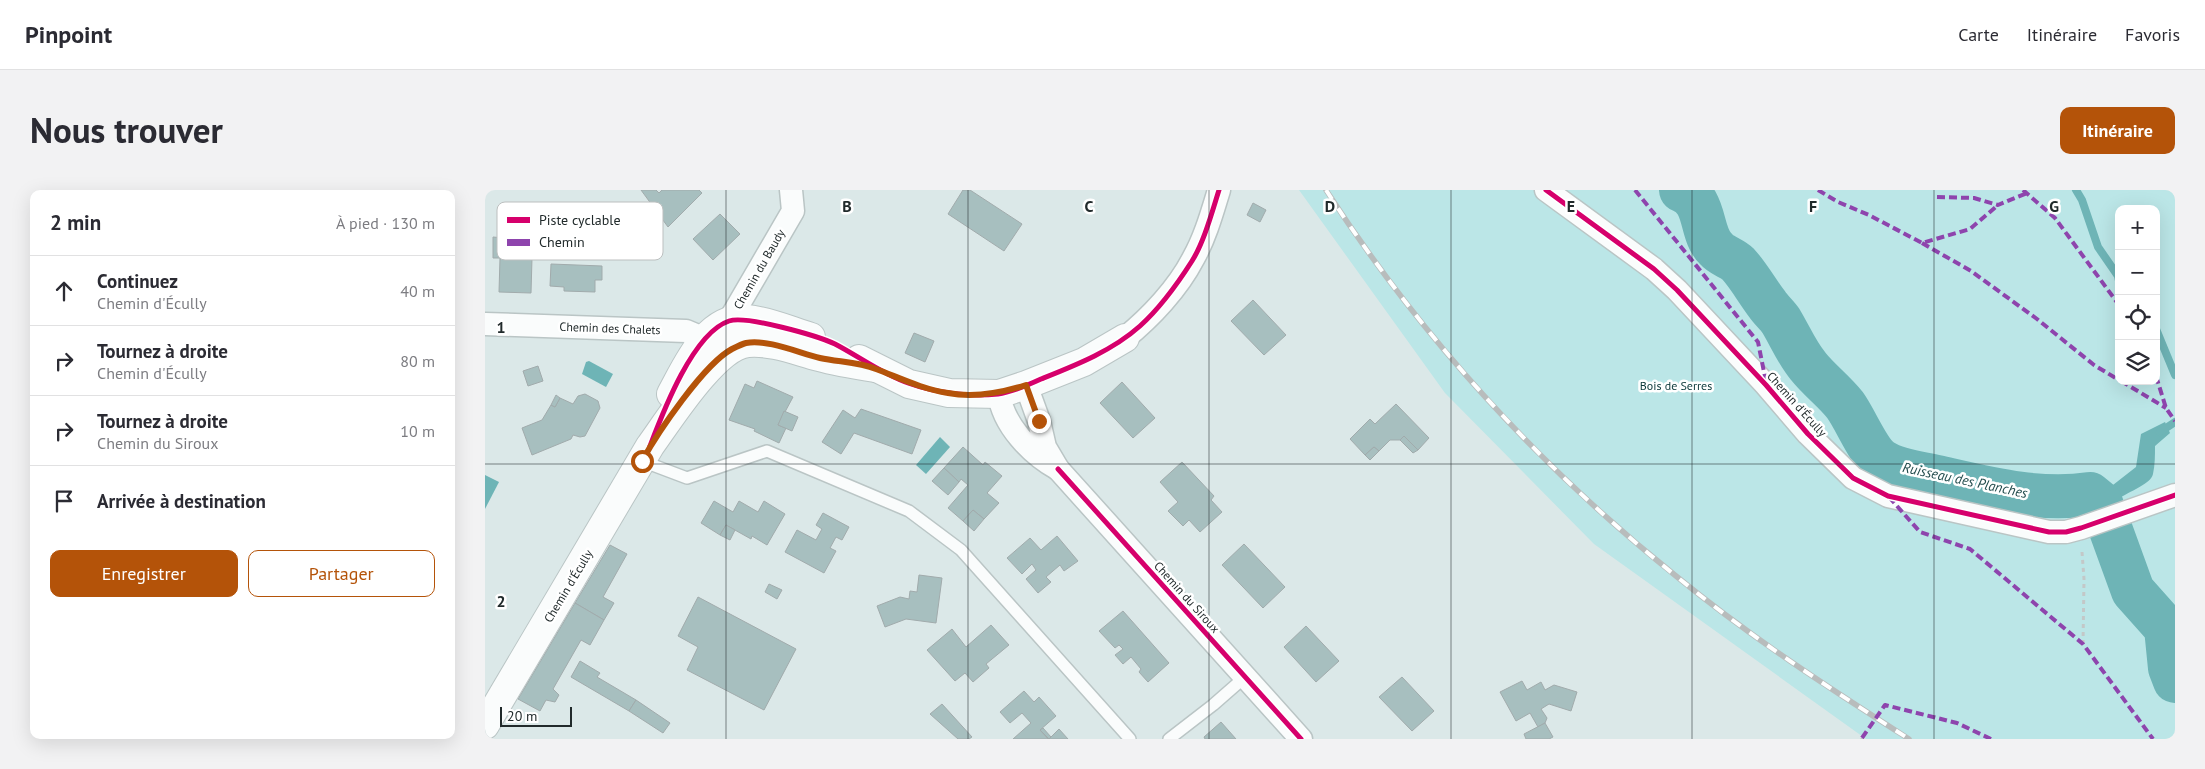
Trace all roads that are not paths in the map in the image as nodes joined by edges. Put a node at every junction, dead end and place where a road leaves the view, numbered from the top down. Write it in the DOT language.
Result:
graph roads {
  1 [pos="791,190"];
  2 [pos="1219,190"];
  3 [pos="1546,190"];
  4 [pos="729,321"];
  5 [pos="485,324"];
  6 [pos="1125,338"];
  7 [pos="704,339"];
  8 [pos="731,350"];
  9 [pos="875,368"];
  10 [pos="1026,385"];
  11 [pos="999,394"];
  12 [pos="646,453"];
  13 [pos="1058,468"];
  14 [pos="2168,498"];
  15 [pos="1245,677"];
  16 [pos="485,725"];
  17 [pos="1130,739"];
  18 [pos="1169,739"];
  19 [pos="1301,739"];
  1 -- 4 [label="street, Chemin du Baudy"];
  2 -- 6 [label="street, Chemin d'Écully"];
  3 -- 14 [label="street, Chemin d'Écully"];
  4 -- 7 [label="street, Chemin d'Écully"];
  4 -- 8 [label="street, Chemin du Baudy"];
  4 -- 9 [label="street, Chemin d'Écully"];
  5 -- 7 [label="street, Chemin des Chalets"];
  6 -- 10 [label="street, Chemin d'Écully"];
  7 -- 8 [label="street, Chemin des Chalets"];
  7 -- 12 [label="street, Chemin d'Écully"];
  8 -- 9 [label="street, Chemin d'Écully"];
  8 -- 12 [label="street, Chemin d'Écully"];
  9 -- 11 [label="street, Chemin d'Écully"];
  10 -- 11 [label="street, Chemin d'Écully"];
  10 -- 13 [label="street, Chemin du Siroux"];
  11 -- 13 [label="street, Chemin du Siroux"];
  12 -- 16 [label="street, Chemin d'Écully"];
  12 -- 17 [label="lane"];
  13 -- 15 [label="street, Chemin du Siroux"];
  15 -- 18 [label="lane"];
  15 -- 19 [label="street, Chemin du Siroux"];
}
